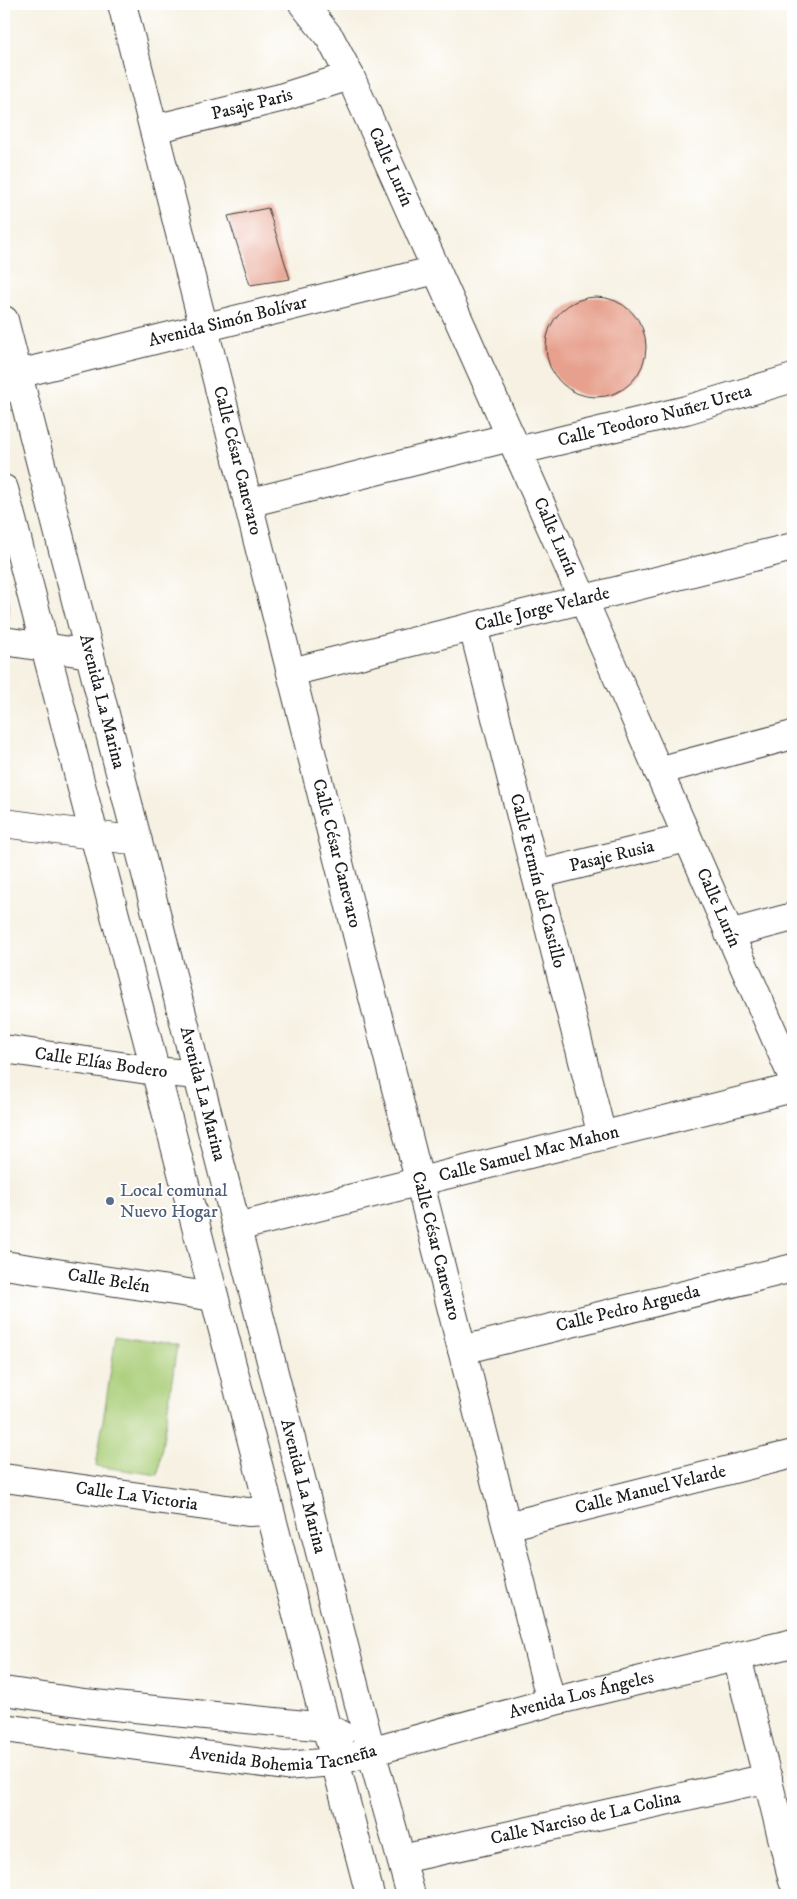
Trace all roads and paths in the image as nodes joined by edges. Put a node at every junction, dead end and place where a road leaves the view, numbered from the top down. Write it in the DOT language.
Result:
graph roads {
  1 [pos="122,4"];
  2 [pos="303,4"];
  3 [pos="350,76"];
  4 [pos="154,129"];
  5 [pos="436,270"];
  6 [pos="4,320"];
  7 [pos="204,328"];
  8 [pos="9,377"];
  9 [pos="793,378"];
  10 [pos="514,444"];
  11 [pos="4,489"];
  12 [pos="248,503"];
  13 [pos="793,547"];
  14 [pos="583,599"];
  15 [pos="473,626"];
  16 [pos="4,641"];
  17 [pos="45,646"];
  18 [pos="90,654"];
  19 [pos="291,672"];
  20 [pos="793,735"];
  21 [pos="658,771"];
  22 [pos="4,823"];
  23 [pos="94,836"];
  24 [pos="687,838"];
  25 [pos="138,841"];
  26 [pos="536,875"];
  27 [pos="793,917"];
  28 [pos="729,934"];
  29 [pos="4,1049"];
  30 [pos="155,1071"];
  31 [pos="198,1075"];
  32 [pos="793,1078"];
  33 [pos="793,1088"];
  34 [pos="602,1136"];
  35 [pos="420,1181"];
  36 [pos="236,1227"];
  37 [pos="4,1265"];
  38 [pos="793,1268"];
  39 [pos="214,1297"];
  40 [pos="462,1350"];
  41 [pos="793,1454"];
  42 [pos="4,1478"];
  43 [pos="270,1511"];
  44 [pos="507,1526"];
  45 [pos="793,1643"];
  46 [pos="737,1657"];
  47 [pos="4,1691"];
  48 [pos="551,1702"];
  49 [pos="326,1727"];
  50 [pos="4,1728"];
  51 [pos="371,1752"];
  52 [pos="334,1762"];
  53 [pos="768,1778"];
  54 [pos="787,1833"];
  55 [pos="402,1859"];
  56 [pos="793,1881"];
  57 [pos="370,1895"];
  58 [pos="411,1895"];
  1 -- 4 [label="street, Calle César Canevaro"];
  2 -- 3 [label="street, Calle Lurín"];
  3 -- 4 [label="street, Pasaje Paris"];
  3 -- 5 [label="street, Calle Lurín"];
  4 -- 7 [label="street, Calle César Canevaro"];
  5 -- 7 [label="street, Avenida Simón Bolívar"];
  5 -- 10 [label="street, Calle Lurín"];
  6 -- 8 [label="street, Avenida La Marina"];
  7 -- 8 [label="street, Avenida Simón Bolívar"];
  7 -- 12 [label="street, Calle César Canevaro"];
  8 -- 18 [label="street, Avenida La Marina"];
  9 -- 10 [label="street, Calle Teodoro Nuñez Ureta"];
  10 -- 12 [label="street, Calle Teodoro Nuñez Ureta"];
  10 -- 14 [label="street, Calle Lurín"];
  11 -- 17 [label="street"];
  12 -- 19 [label="street, Calle César Canevaro"];
  13 -- 14 [label="street, Calle Jorge Velarde"];
  14 -- 15 [label="street, Calle Jorge Velarde"];
  14 -- 21 [label="street, Calle Lurín"];
  15 -- 19 [label="street, Calle Jorge Velarde"];
  15 -- 26 [label="street, Calle Fermín del Castillo"];
  16 -- 17 [label="street"];
  17 -- 18 [label="street"];
  17 -- 23 [label="street"];
  18 -- 25 [label="street, Avenida La Marina"];
  19 -- 35 [label="street, Calle César Canevaro"];
  20 -- 21 [label="street"];
  21 -- 24 [label="street, Calle Lurín"];
  22 -- 23 [label="street"];
  23 -- 25 [label="street"];
  23 -- 30 [label="street"];
  24 -- 26 [label="street, Pasaje Rusia"];
  24 -- 28 [label="street, Calle Lurín"];
  25 -- 31 [label="street, Avenida La Marina"];
  26 -- 34 [label="street, Calle Fermín del Castillo"];
  27 -- 28 [label="street"];
  28 -- 32 [label="street, Calle Lurín"];
  29 -- 30 [label="street, Calle Elías Bodero"];
  30 -- 31 [label="street, Calle Elías Bodero"];
  30 -- 39 [label="street"];
  31 -- 36 [label="street, Avenida La Marina"];
  33 -- 34 [label="street, Calle Samuel Mac Mahon"];
  34 -- 35 [label="street, Calle Samuel Mac Mahon"];
  35 -- 36 [label="street, Calle Samuel Mac Mahon"];
  35 -- 40 [label="street, Calle César Canevaro"];
  36 -- 51 [label="street, Avenida La Marina"];
  37 -- 39 [label="street, Calle Belén"];
  38 -- 40 [label="street, Calle Pedro Argueda"];
  39 -- 43 [label="street"];
  40 -- 44 [label="street, Calle César Canevaro"];
  41 -- 44 [label="street, Calle Manuel Velarde"];
  42 -- 43 [label="street, Calle La Victoria"];
  43 -- 49 [label="street"];
  44 -- 48 [label="street, Calle César Canevaro"];
  45 -- 46 [label="street, Avenida Los Ángeles"];
  46 -- 48 [label="street, Avenida Los Ángeles"];
  46 -- 53 [label="street"];
  47 -- 49 [label="street, Avenida Bohemia Tacneña"];
  48 -- 51 [label="street, Avenida Los Ángeles"];
  49 -- 51 [label="street, Avenida Bohemia Tacneña"];
  49 -- 52 [label="street"];
  50 -- 52 [label="street, Avenida Bohemia Tacneña"];
  51 -- 52 [label="street, Avenida Bohemia Tacneña"];
  51 -- 55 [label="street, Avenida La Marina"];
  52 -- 57 [label="street"];
  53 -- 54 [label="street"];
  53 -- 55 [label="street, Calle Narciso de La Colina"];
  54 -- 56 [label="street"];
  55 -- 58 [label="street, Avenida La Marina"];
}
